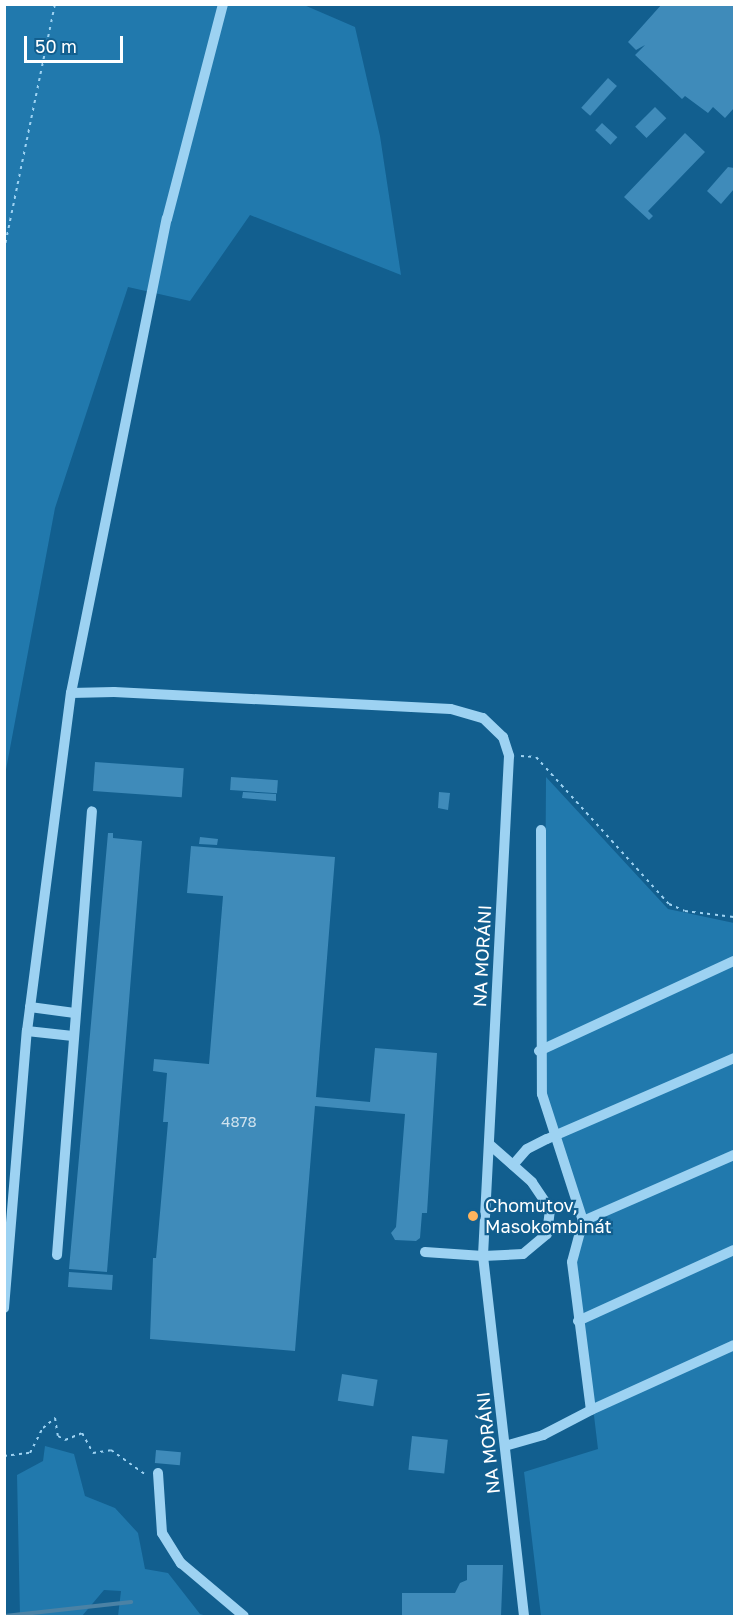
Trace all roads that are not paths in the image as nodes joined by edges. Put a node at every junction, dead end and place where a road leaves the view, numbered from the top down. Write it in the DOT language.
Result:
graph roads {
  1 [pos="223,4"];
  2 [pos="71,693"];
  3 [pos="92,811"];
  4 [pos="541,830"];
  5 [pos="735,962"];
  6 [pos="30,1007"];
  7 [pos="75,1013"];
  8 [pos="27,1030"];
  9 [pos="73,1036"];
  10 [pos="539,1051"];
  11 [pos="735,1058"];
  12 [pos="555,1136"];
  13 [pos="489,1144"];
  14 [pos="735,1155"];
  15 [pos="513,1165"];
  16 [pos="583,1221"];
  17 [pos="735,1250"];
  18 [pos="425,1251"];
  19 [pos="57,1255"];
  20 [pos="483,1257"];
  21 [pos="4,1308"];
  22 [pos="578,1321"];
  23 [pos="735,1345"];
  24 [pos="591,1410"];
  25 [pos="505,1446"];
  26 [pos="158,1478"];
  27 [pos="244,1617"];
  28 [pos="524,1617"];
  1 -- 2 [label="street"];
  2 -- 6 [label="street"];
  2 -- 13 [label="street, NA MORÁNI"];
  3 -- 7 [label="street"];
  4 -- 10 [label="street"];
  5 -- 10 [label="street"];
  6 -- 7 [label="street"];
  6 -- 8 [label="street"];
  7 -- 9 [label="street"];
  8 -- 9 [label="street"];
  8 -- 21 [label="street"];
  9 -- 19 [label="street"];
  10 -- 12 [label="street"];
  11 -- 12 [label="street"];
  12 -- 15 [label="street"];
  12 -- 16 [label="street"];
  13 -- 15 [label="street"];
  13 -- 20 [label="street, NA MORÁNI"];
  14 -- 16 [label="street"];
  15 -- 20 [label="street"];
  16 -- 22 [label="street"];
  17 -- 22 [label="street"];
  18 -- 20 [label="street"];
  20 -- 25 [label="street, NA MORÁNI"];
  22 -- 24 [label="street"];
  23 -- 24 [label="street"];
  24 -- 25 [label="street"];
  25 -- 28 [label="street, NA MORÁNI"];
  26 -- 27 [label="street"];
}
